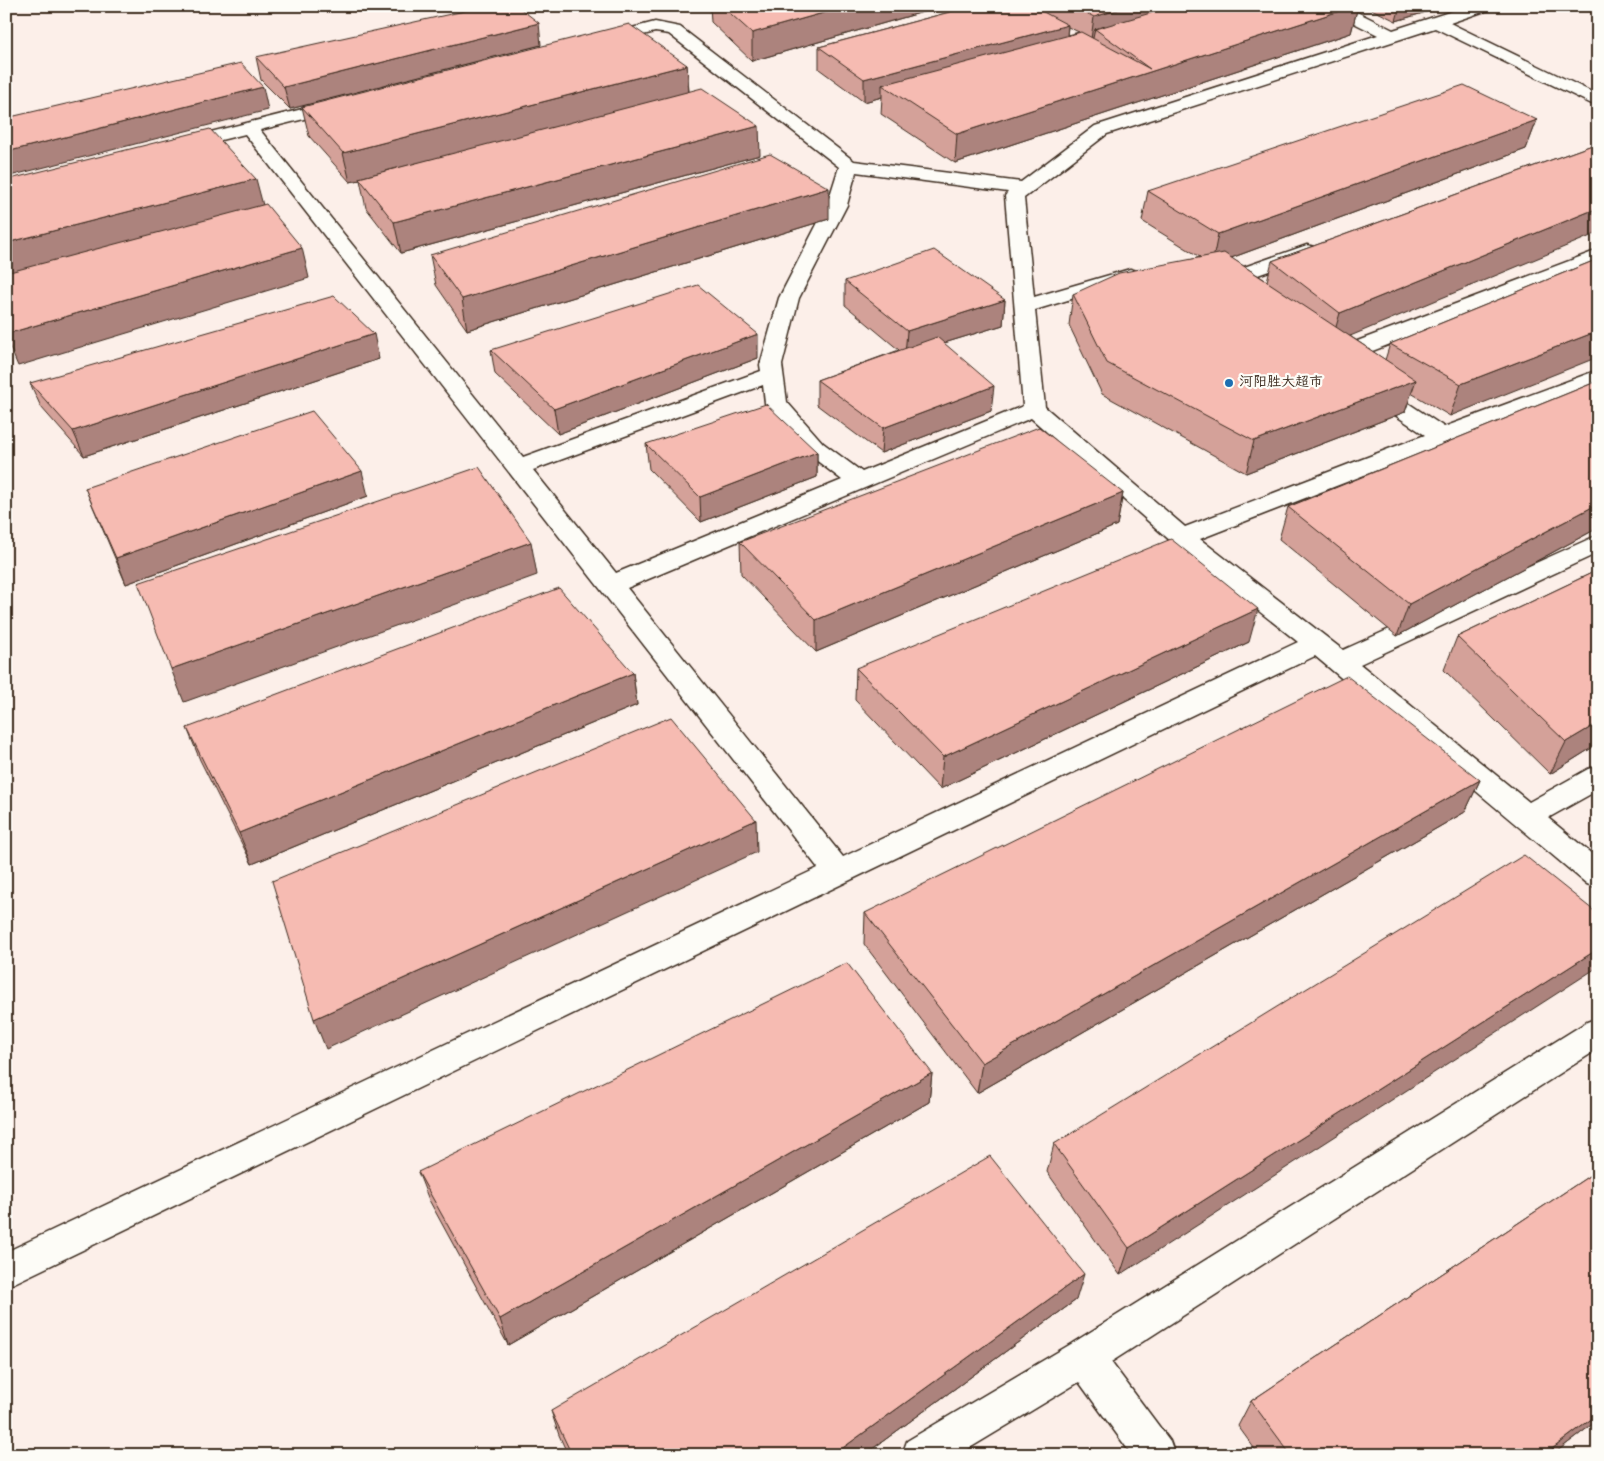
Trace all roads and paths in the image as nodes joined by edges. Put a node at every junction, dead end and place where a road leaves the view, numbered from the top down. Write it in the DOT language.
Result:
graph roads {
  1 [pos="1332,6"];
  2 [pos="1485,6"];
  3 [pos="1436,22"];
  4 [pos="1392,36"];
  5 [pos="587,44"];
  6 [pos="355,101"];
  7 [pos="1598,102"];
  8 [pos="249,128"];
  9 [pos="165,149"];
  10 [pos="849,166"];
  11 [pos="1024,188"];
  12 [pos="1328,244"];
  13 [pos="1598,256"];
  14 [pos="1151,273"];
  15 [pos="1218,284"];
  16 [pos="1025,306"];
  17 [pos="773,374"];
  18 [pos="1598,376"];
  19 [pos="1034,408"];
  20 [pos="1442,436"];
  21 [pos="518,467"];
  22 [pos="859,481"];
  23 [pos="1182,537"];
  24 [pos="1598,543"];
  25 [pos="611,585"];
  26 [pos="1317,644"];
  27 [pos="1342,662"];
  28 [pos="1598,777"];
  29 [pos="1528,816"];
  30 [pos="839,873"];
  31 [pos="1598,876"];
  32 [pos="1598,1032"];
  33 [pos="6,1270"];
  34 [pos="1084,1357"];
  35 [pos="921,1455"];
  36 [pos="1156,1455"];
  1 -- 4 [label="street"];
  2 -- 3 [label="street"];
  3 -- 4 [label="street"];
  3 -- 7 [label="street"];
  4 -- 11 [label="street"];
  5 -- 10 [label="street"];
  6 -- 8 [label="street"];
  8 -- 9 [label="street"];
  8 -- 21 [label="street"];
  10 -- 11 [label="street"];
  10 -- 17 [label="street"];
  11 -- 16 [label="street"];
  12 -- 15 [label="street"];
  13 -- 20 [label="street"];
  14 -- 16 [label="street"];
  16 -- 19 [label="street"];
  17 -- 21 [label="street"];
  17 -- 22 [label="street"];
  18 -- 20 [label="street"];
  19 -- 22 [label="street"];
  19 -- 23 [label="street"];
  20 -- 23 [label="street"];
  21 -- 25 [label="street"];
  22 -- 25 [label="street"];
  23 -- 26 [label="street"];
  24 -- 27 [label="street"];
  25 -- 30 [label="street"];
  26 -- 27 [label="street"];
  26 -- 30 [label="street"];
  27 -- 29 [label="street"];
  28 -- 29 [label="street"];
  29 -- 31 [label="street"];
  30 -- 33 [label="street"];
  32 -- 34 [label="street"];
  34 -- 35 [label="street"];
  34 -- 36 [label="street"];
}
